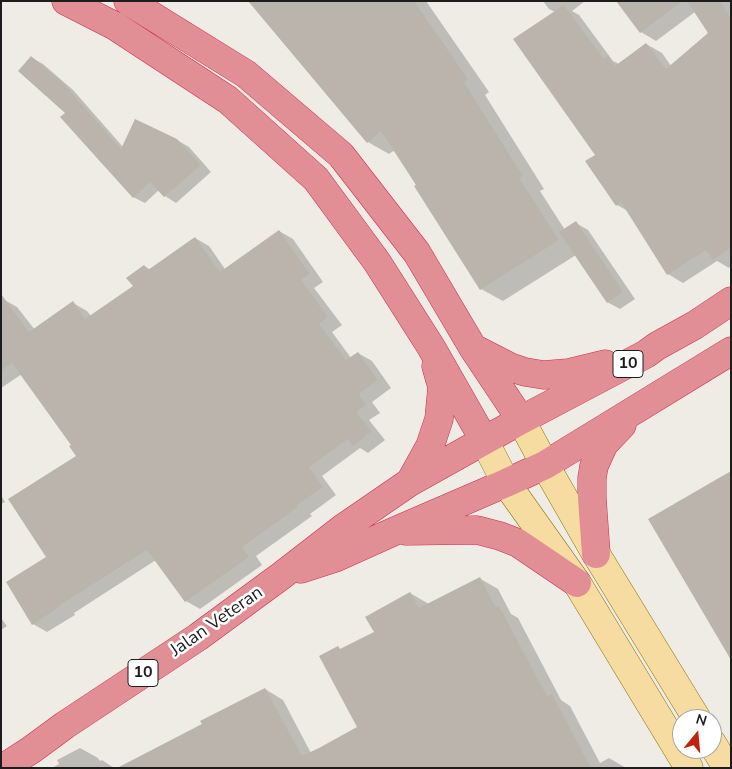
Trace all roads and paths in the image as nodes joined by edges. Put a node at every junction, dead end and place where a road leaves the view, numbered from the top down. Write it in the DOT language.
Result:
graph roads {
  1 [pos="66,1"];
  2 [pos="128,1"];
  3 [pos="731,301"];
  4 [pos="431,347"];
  5 [pos="474,348"];
  6 [pos="731,351"];
  7 [pos="646,354"];
  8 [pos="640,406"];
  9 [pos="521,420"];
  10 [pos="484,440"];
  11 [pos="545,465"];
  12 [pos="410,482"];
  13 [pos="506,483"];
  14 [pos="395,530"];
  15 [pos="596,554"];
  16 [pos="281,576"];
  17 [pos="578,583"];
  18 [pos="691,709"];
  19 [pos="3,768"];
  20 [pos="690,768"];
  1 -- 4 [label="highway"];
  2 -- 5 [label="highway"];
  3 -- 7 [label="highway, 10"];
  4 -- 10 [label="highway"];
  4 -- 12 [label="highway"];
  5 -- 7 [label="highway"];
  5 -- 9 [label="highway"];
  6 -- 8 [label="highway, 10"];
  7 -- 9 [label="highway, 10"];
  8 -- 11 [label="highway, 10"];
  8 -- 15 [label="highway"];
  9 -- 10 [label="highway, 10"];
  9 -- 11 [label="main road"];
  10 -- 12 [label="highway, Jalan Veteran / 10"];
  10 -- 13 [label="main road"];
  11 -- 13 [label="highway, 10"];
  11 -- 15 [label="main road"];
  12 -- 16 [label="highway, Jalan Veteran / 10"];
  13 -- 14 [label="highway, Jalan Veteran / 10"];
  13 -- 17 [label="main road"];
  14 -- 16 [label="highway, Jalan Veteran / 10"];
  14 -- 17 [label="highway"];
  15 -- 18 [label="main road"];
  16 -- 19 [label="highway, Jalan Veteran / 10"];
  17 -- 20 [label="main road"];
}
